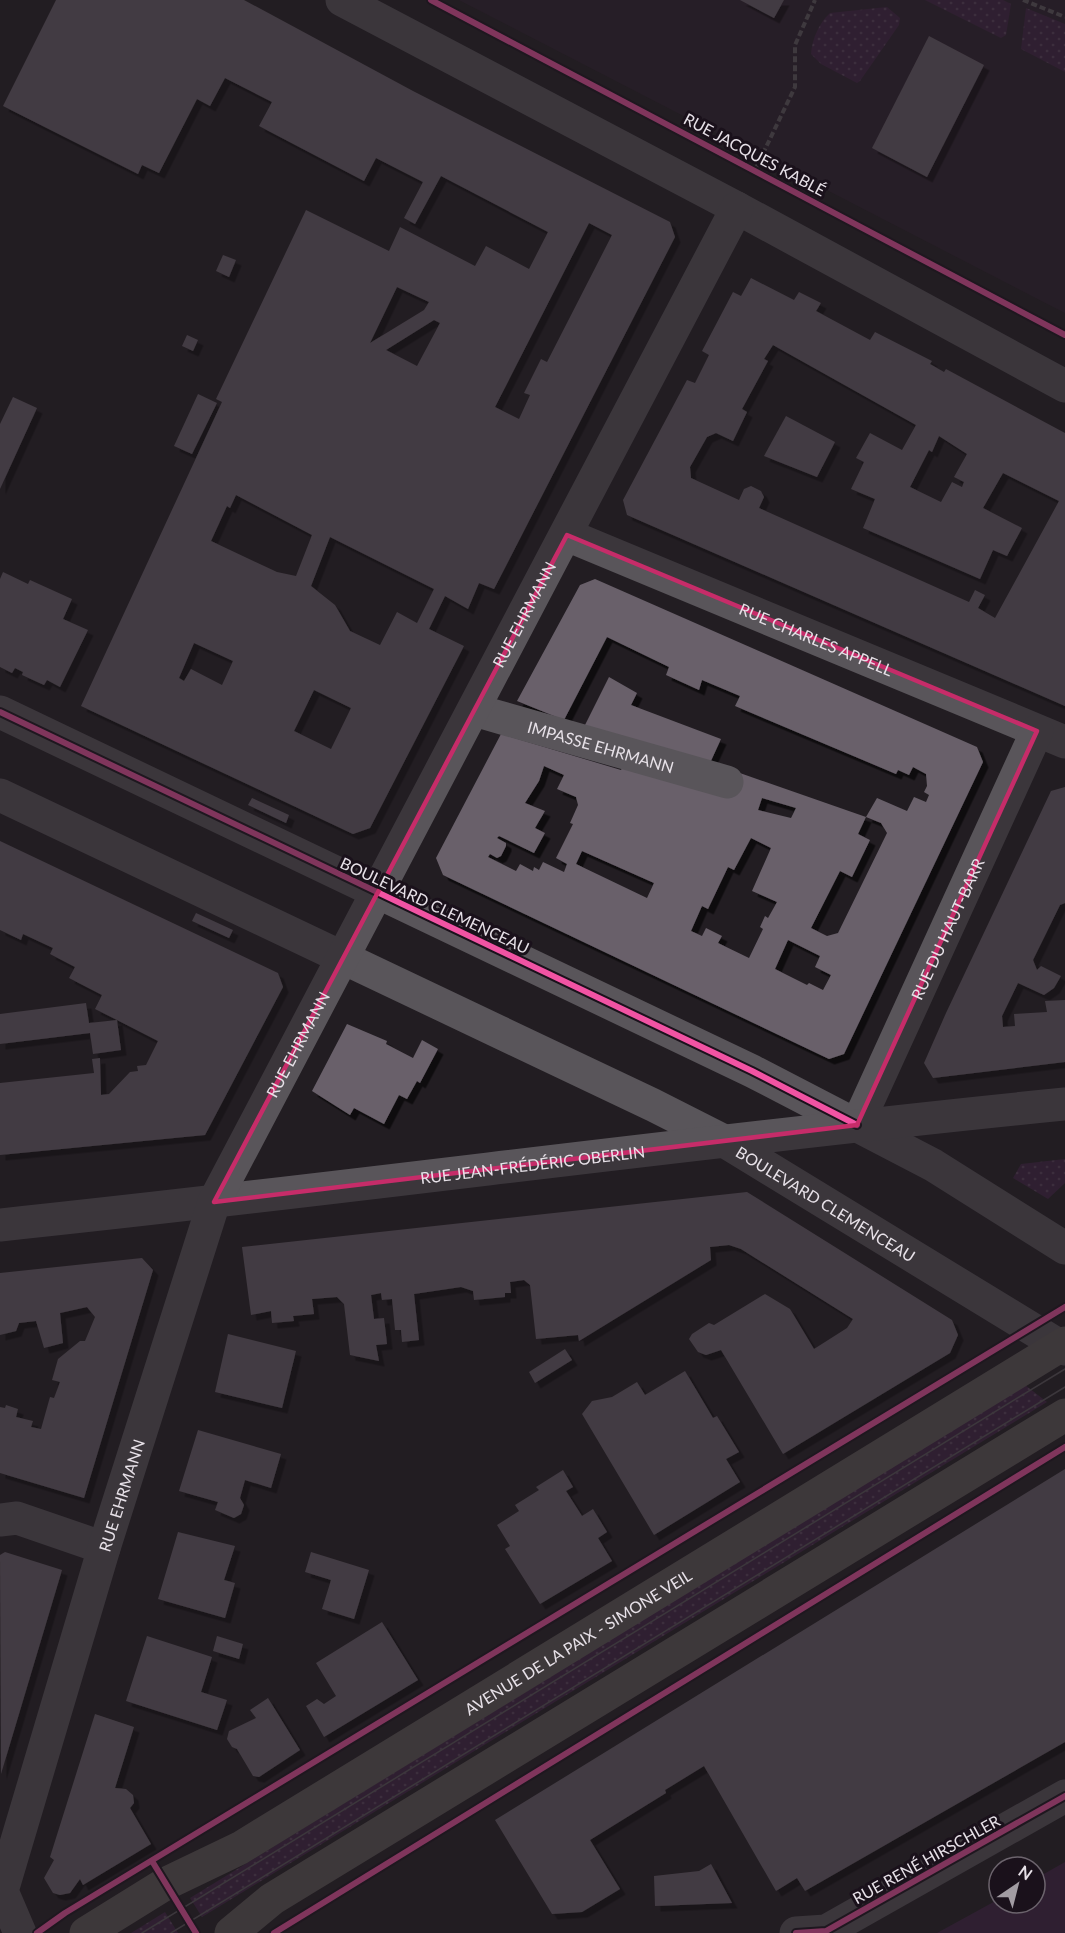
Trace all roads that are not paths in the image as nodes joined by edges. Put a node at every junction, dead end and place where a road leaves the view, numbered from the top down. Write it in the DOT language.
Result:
graph roads {
  1 [pos="342,0"];
  2 [pos="736,208"];
  3 [pos="1065,386"];
  4 [pos="567,534"];
  5 [pos="474,710"];
  6 [pos="0,712"];
  7 [pos="1051,737"];
  8 [pos="727,782"];
  9 [pos="0,795"];
  10 [pos="377,892"];
  11 [pos="344,957"];
  12 [pos="1065,1104"];
  13 [pos="857,1125"];
  14 [pos="723,1141"];
  15 [pos="214,1202"];
  16 [pos="0,1225"];
  17 [pos="1065,1248"];
  18 [pos="1063,1346"];
  19 [pos="1065,1414"];
  20 [pos="0,1520"];
  21 [pos="104,1548"];
  22 [pos="1065,1796"];
  23 [pos="20,1933"];
  24 [pos="86,1933"];
  25 [pos="231,1933"];
  26 [pos="796,1933"];
  1 -- 2 [label="street"];
  2 -- 3 [label="street"];
  2 -- 4 [label="street, RUE EHRMANN"];
  4 -- 5 [label="street, RUE EHRMANN"];
  4 -- 7 [label="street, RUE CHARLES APPELL"];
  5 -- 8 [label="street, IMPASSE EHRMANN"];
  5 -- 10 [label="street, RUE EHRMANN"];
  6 -- 10 [label="street, BOULEVARD CLEMENCEAU"];
  7 -- 13 [label="street, RUE DU HAUT-BARR"];
  9 -- 11 [label="street, BOULEVARD CLEMENCEAU"];
  10 -- 11 [label="street, RUE EHRMANN"];
  10 -- 13 [label="street, BOULEVARD CLEMENCEAU"];
  11 -- 14 [label="street, BOULEVARD CLEMENCEAU"];
  11 -- 15 [label="street, RUE EHRMANN"];
  12 -- 13 [label="street, RUE JEAN-FRÉDÉRIC OBERLIN"];
  13 -- 14 [label="street, RUE JEAN-FRÉDÉRIC OBERLIN"];
  13 -- 17 [label="street, BOULEVARD CLEMENCEAU"];
  14 -- 15 [label="street, RUE JEAN-FRÉDÉRIC OBERLIN"];
  14 -- 18 [label="street, BOULEVARD CLEMENCEAU"];
  15 -- 16 [label="street, RUE JEAN-FRÉDÉRIC OBERLIN"];
  15 -- 21 [label="street, RUE EHRMANN"];
  18 -- 24 [label="main road, AVENUE DE LA PAIX - SIMONE VEIL"];
  19 -- 25 [label="main road"];
  20 -- 21 [label="street"];
  21 -- 23 [label="street, RUE EHRMANN"];
  22 -- 26 [label="street, RUE RENÉ HIRSCHLER"];
}
